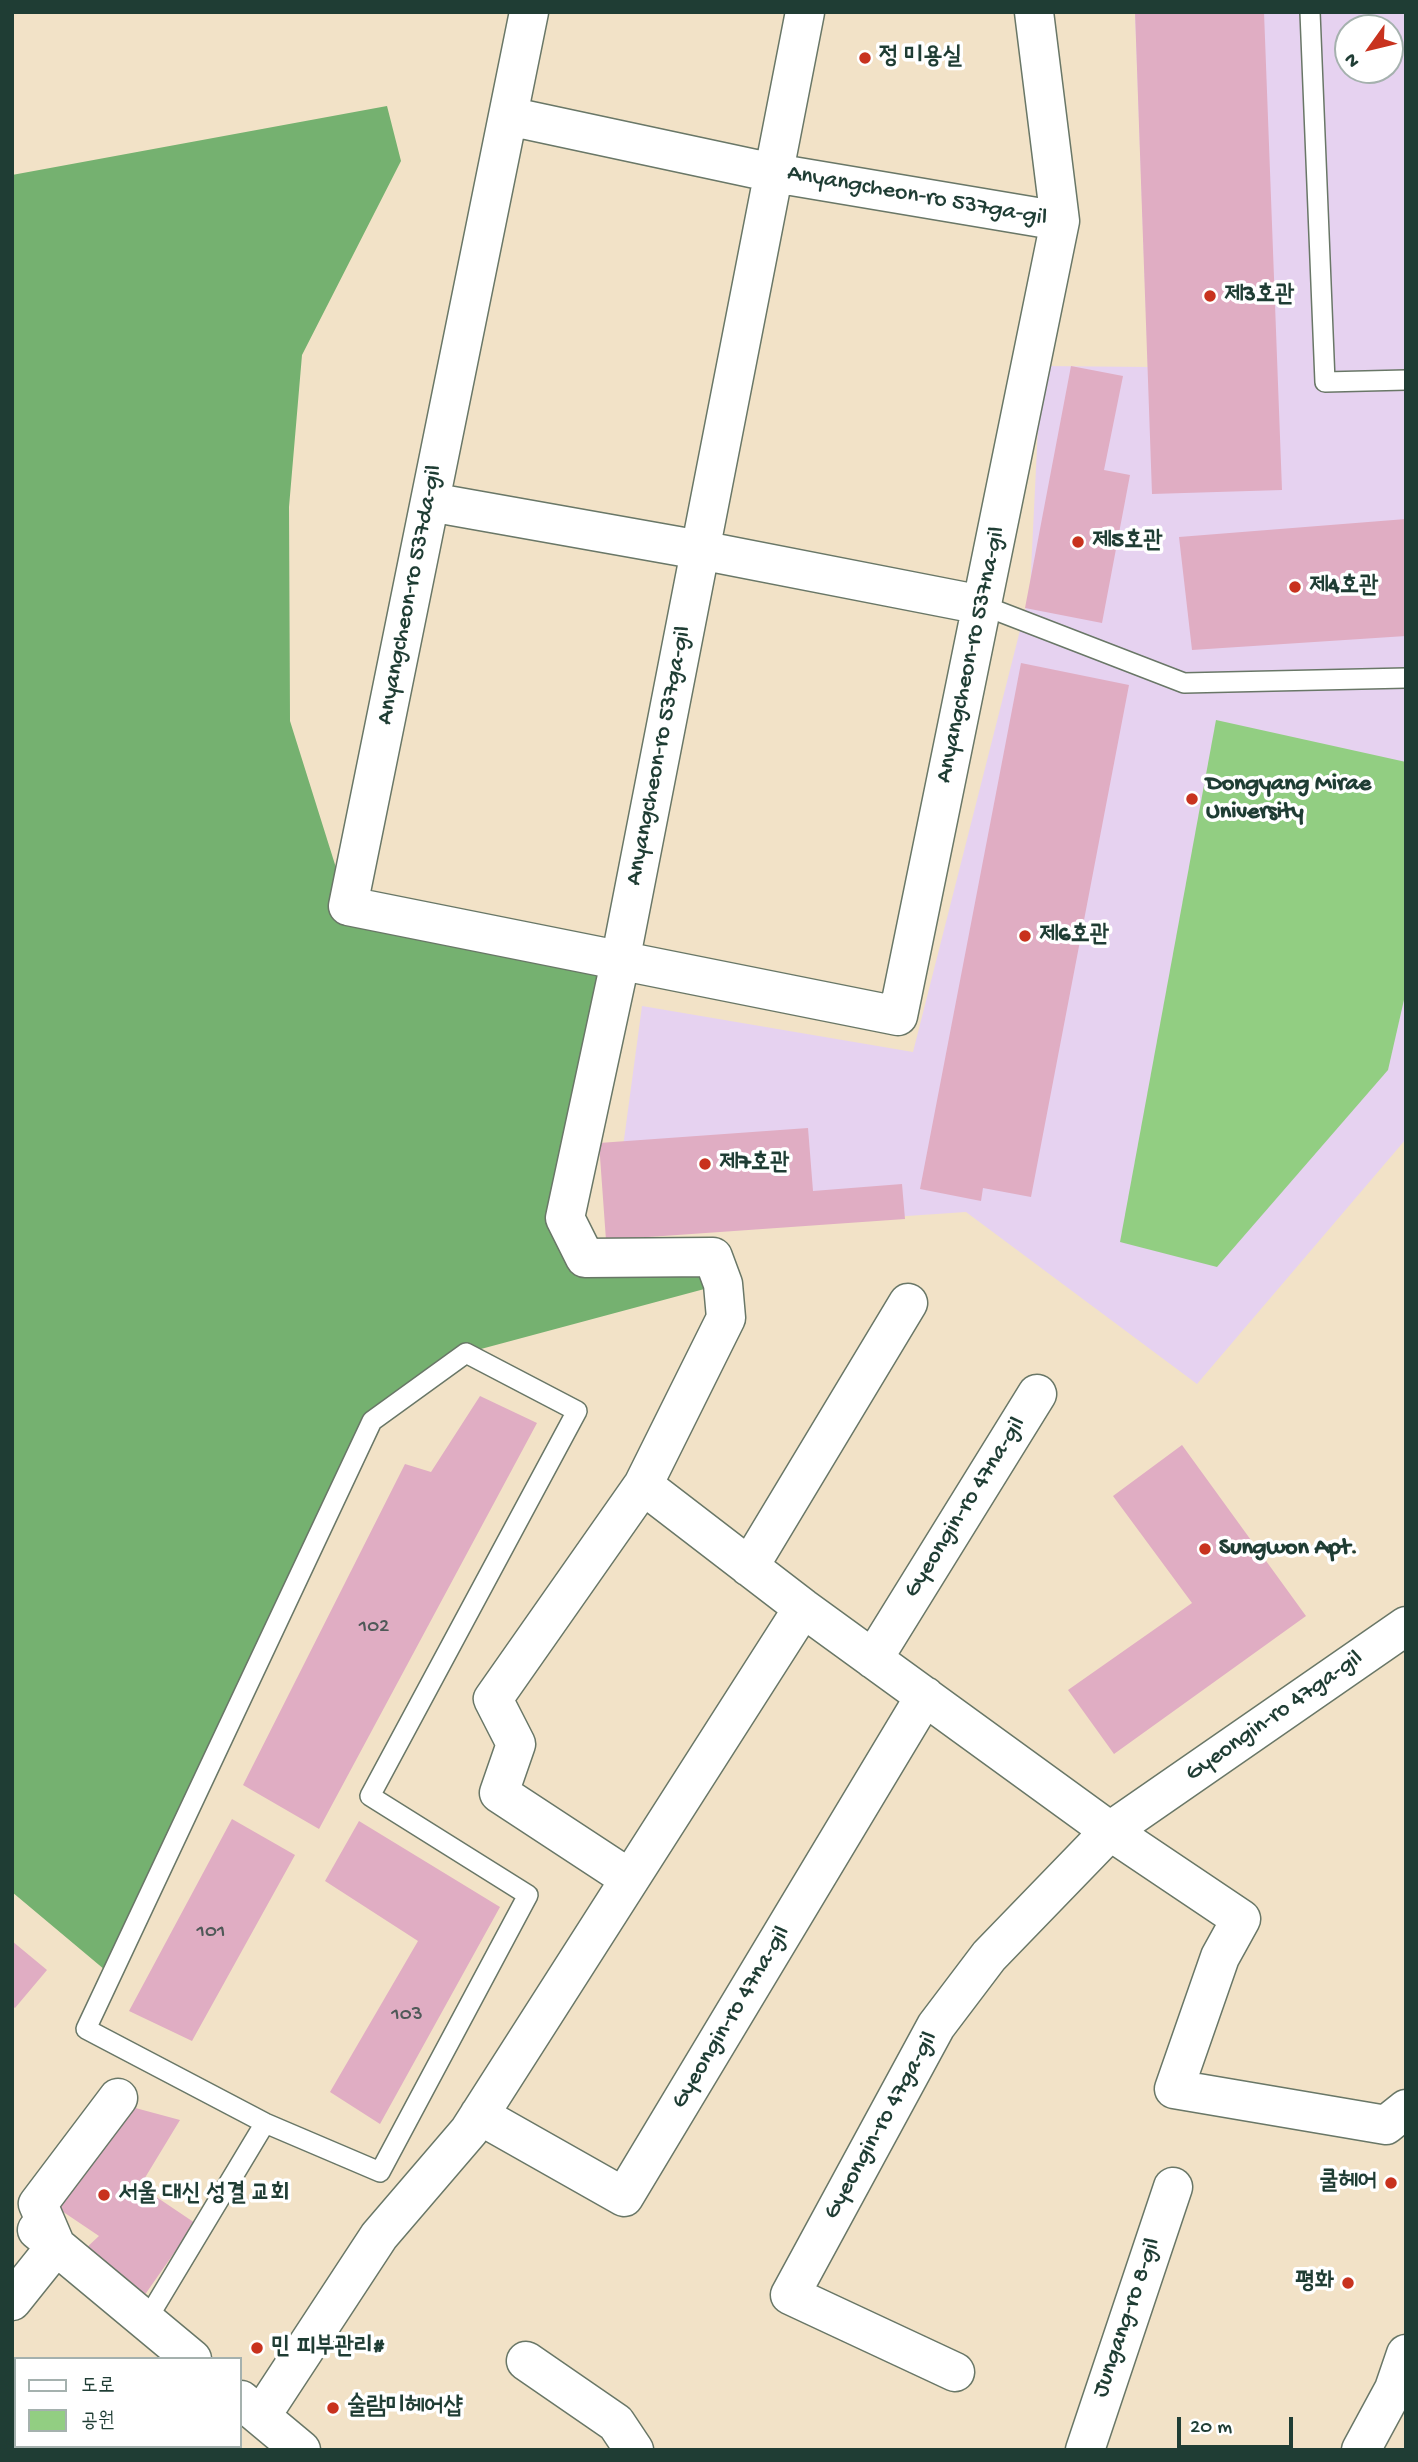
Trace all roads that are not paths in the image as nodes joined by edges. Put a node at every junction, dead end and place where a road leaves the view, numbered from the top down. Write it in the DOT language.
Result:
graph roads {
  1 [pos="529,12"];
  2 [pos="805,12"];
  3 [pos="1034,12"];
  4 [pos="1310,12"];
  5 [pos="508,117"];
  6 [pos="774,173"];
  7 [pos="1060,221"];
  8 [pos="1406,380"];
  9 [pos="430,502"];
  10 [pos="700,550"];
  11 [pos="982,605"];
  12 [pos="1406,678"];
  13 [pos="620,962"];
  14 [pos="908,1303"];
  15 [pos="1037,1394"];
  16 [pos="643,1485"];
  17 [pos="749,1567"];
  18 [pos="803,1608"];
  19 [pos="1406,1626"];
  20 [pos="873,1659"];
  21 [pos="925,1696"];
  22 [pos="1110,1831"];
  23 [pos="630,1879"];
  24 [pos="118,2098"];
  25 [pos="1406,2109"];
  26 [pos="480,2115"];
  27 [pos="265,2123"];
  28 [pos="1172,2187"];
  29 [pos="12,2210"];
  30 [pos="56,2246"];
  31 [pos="12,2301"];
  32 [pos="146,2321"];
  33 [pos="1406,2354"];
  34 [pos="190,2357"];
  35 [pos="526,2361"];
  36 [pos="955,2372"];
  37 [pos="250,2407"];
  38 [pos="617,2441"];
  39 [pos="301,2450"];
  40 [pos="1085,2450"];
  41 [pos="1361,2450"];
  1 -- 5 [label="street, Anyangcheon-ro 537da-gil"];
  2 -- 6 [label="street, Anyangcheon-ro 537ga-gil"];
  3 -- 7 [label="street, Anyangcheon-ro 537na-gil"];
  4 -- 8 [label="lane"];
  5 -- 6 [label="street, Anyangcheon-ro 537ga-gil"];
  5 -- 9 [label="street, Anyangcheon-ro 537da-gil"];
  6 -- 7 [label="street, Anyangcheon-ro 537ga-gil"];
  6 -- 10 [label="street, Anyangcheon-ro 537ga-gil"];
  7 -- 11 [label="street, Anyangcheon-ro 537na-gil"];
  9 -- 10 [label="street"];
  9 -- 13 [label="street, Anyangcheon-ro 537da-gil"];
  10 -- 11 [label="street"];
  10 -- 13 [label="street, Anyangcheon-ro 537ga-gil"];
  11 -- 12 [label="lane"];
  11 -- 13 [label="street, Anyangcheon-ro 537na-gil"];
  13 -- 16 [label="street, Anyangcheon-ro 537ga-gil"];
  14 -- 17 [label="street"];
  15 -- 20 [label="street, Gyeongin-ro 47na-gil"];
  16 -- 17 [label="street"];
  16 -- 23 [label="street"];
  17 -- 18 [label="street"];
  18 -- 20 [label="street"];
  18 -- 23 [label="street"];
  19 -- 22 [label="street, Gyeongin-ro 47ga-gil"];
  20 -- 21 [label="street"];
  21 -- 22 [label="street"];
  21 -- 26 [label="street, Gyeongin-ro 47na-gil"];
  22 -- 25 [label="street"];
  22 -- 36 [label="street, Gyeongin-ro 47ga-gil"];
  23 -- 26 [label="street"];
  24 -- 30 [label="street"];
  26 -- 37 [label="street"];
  27 -- 27 [label="lane"];
  27 -- 32 [label="lane"];
  28 -- 40 [label="street, Jungang-ro 8-gil"];
  29 -- 30 [label="street"];
  30 -- 31 [label="street"];
  30 -- 32 [label="street"];
  32 -- 34 [label="street"];
  33 -- 41 [label="street"];
  35 -- 38 [label="street"];
  37 -- 39 [label="street"];
}
